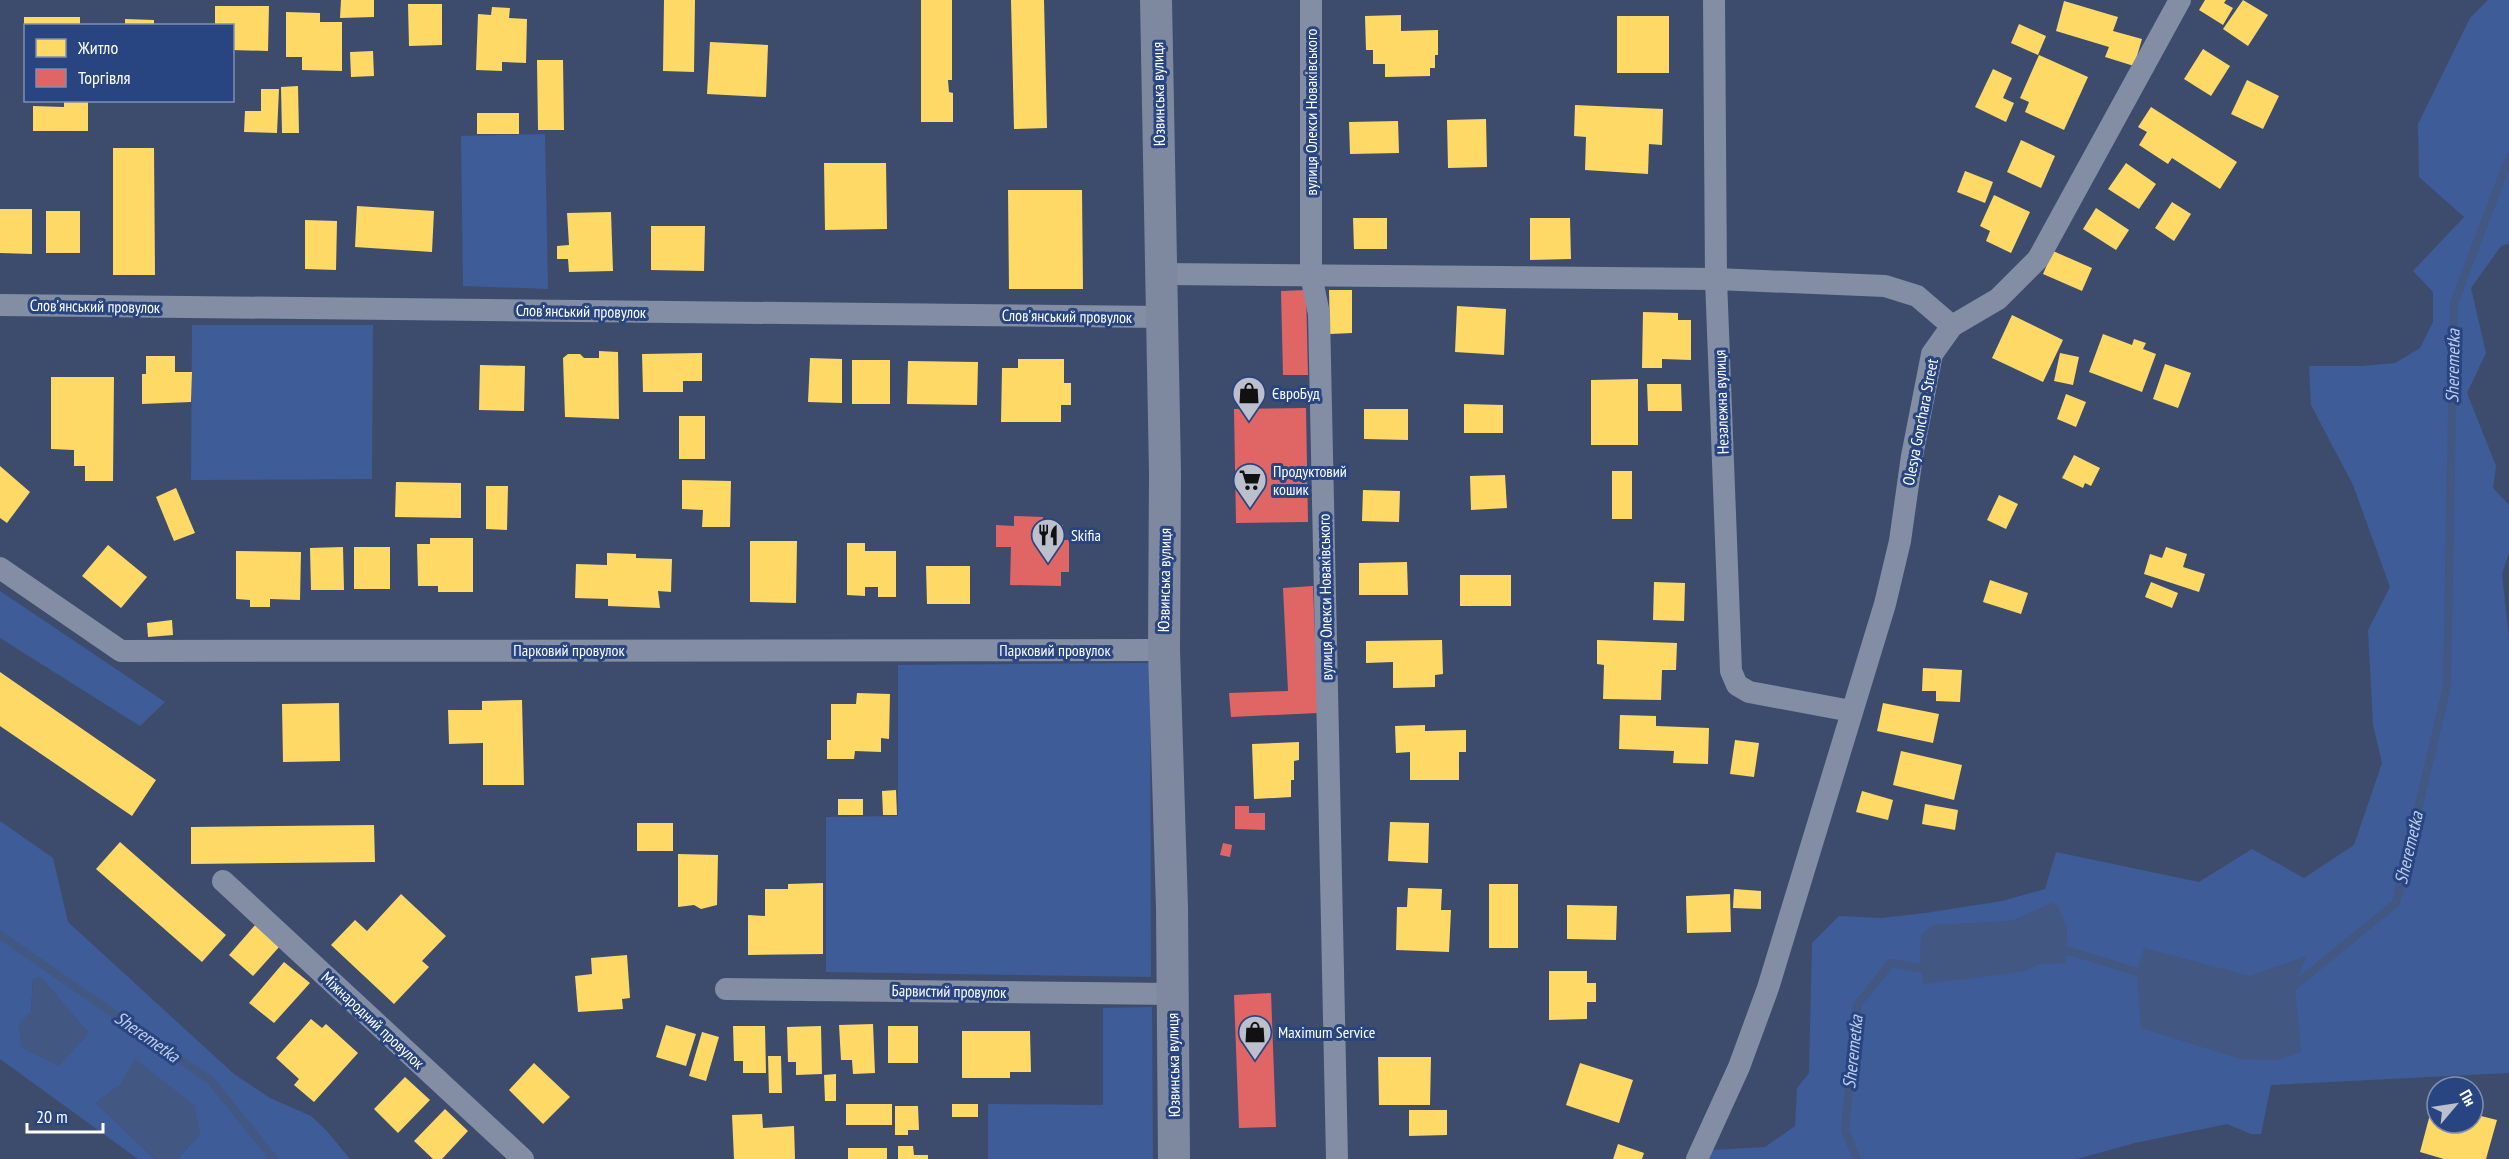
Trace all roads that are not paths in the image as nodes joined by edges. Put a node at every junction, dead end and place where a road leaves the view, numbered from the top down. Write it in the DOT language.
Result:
graph roads {
  1 [pos="1156,0"];
  2 [pos="1311,0"];
  3 [pos="1714,0"];
  4 [pos="2180,0"];
  5 [pos="1162,274"];
  6 [pos="1311,275"];
  7 [pos="1716,279"];
  8 [pos="0,305"];
  9 [pos="1163,317"];
  10 [pos="1952,326"];
  11 [pos="0,568"];
  12 [pos="1164,650"];
  13 [pos="1851,711"];
  14 [pos="224,881"];
  15 [pos="726,989"];
  16 [pos="1173,993"];
  17 [pos="523,1159"];
  18 [pos="1174,1159"];
  19 [pos="1337,1159"];
  20 [pos="1696,1159"];
  1 -- 5 [label="main road, Юзвинська вулиця"];
  2 -- 6 [label="street, вулиця Олекси Новаківського"];
  3 -- 7 [label="street, Незалежна вулиця"];
  4 -- 10 [label="street, Olesya Gonchara Street"];
  5 -- 6 [label="street"];
  5 -- 9 [label="main road, Юзвинська вулиця"];
  6 -- 7 [label="street"];
  6 -- 19 [label="street, вулиця Олекси Новаківського"];
  7 -- 10 [label="street"];
  7 -- 13 [label="street, Незалежна вулиця"];
  8 -- 9 [label="street, Словʼянський провулок"];
  9 -- 12 [label="main road, Юзвинська вулиця"];
  10 -- 13 [label="street, Olesya Gonchara Street"];
  11 -- 12 [label="street, Парковий провулок"];
  12 -- 16 [label="main road, Юзвинська вулиця"];
  13 -- 20 [label="street, Olesya Gonchara Street"];
  14 -- 17 [label="street, Міжнародний провулок"];
  15 -- 16 [label="street, Барвистий провулок"];
  16 -- 18 [label="main road, Юзвинська вулиця"];
}
